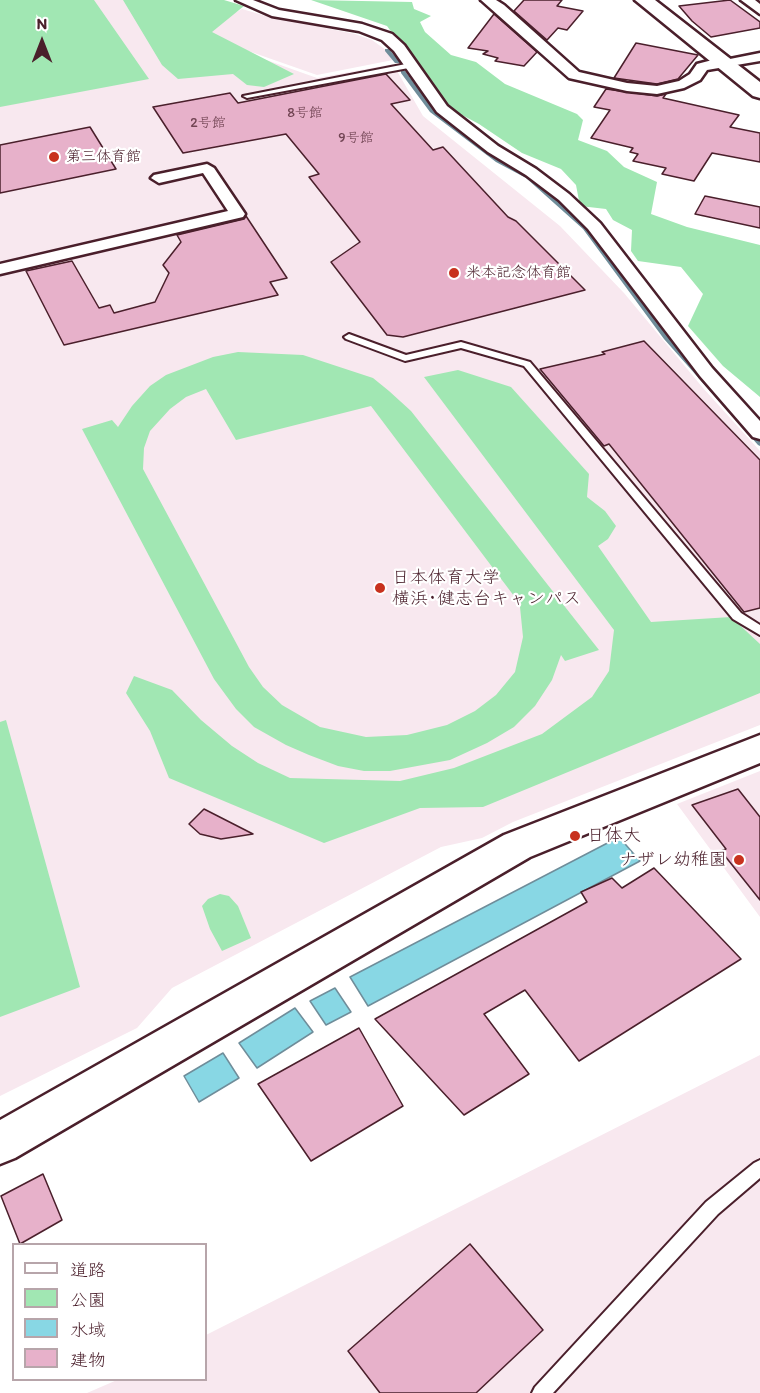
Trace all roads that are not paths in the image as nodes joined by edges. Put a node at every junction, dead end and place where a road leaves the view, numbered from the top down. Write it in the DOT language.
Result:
graph roads {
  1 [pos="242,0"];
  2 [pos="487,0"];
  3 [pos="644,0"];
  4 [pos="760,57"];
  5 [pos="722,63"];
  6 [pos="411,65"];
  7 [pos="760,92"];
  8 [pos="247,96"];
  9 [pos="159,178"];
  10 [pos="0,269"];
  11 [pos="349,337"];
  12 [pos="760,433"];
  13 [pos="760,631"];
  14 [pos="760,749"];
  15 [pos="0,1143"];
  16 [pos="760,1168"];
  17 [pos="541,1393"];
  1 -- 6 [label="street"];
  2 -- 5 [label="street"];
  3 -- 5 [label="street"];
  4 -- 5 [label="street"];
  5 -- 7 [label="street"];
  6 -- 8 [label="lane"];
  6 -- 12 [label="street"];
  9 -- 10 [label="street"];
  11 -- 13 [label="lane"];
  14 -- 15 [label="street"];
  16 -- 17 [label="lane"];
}
